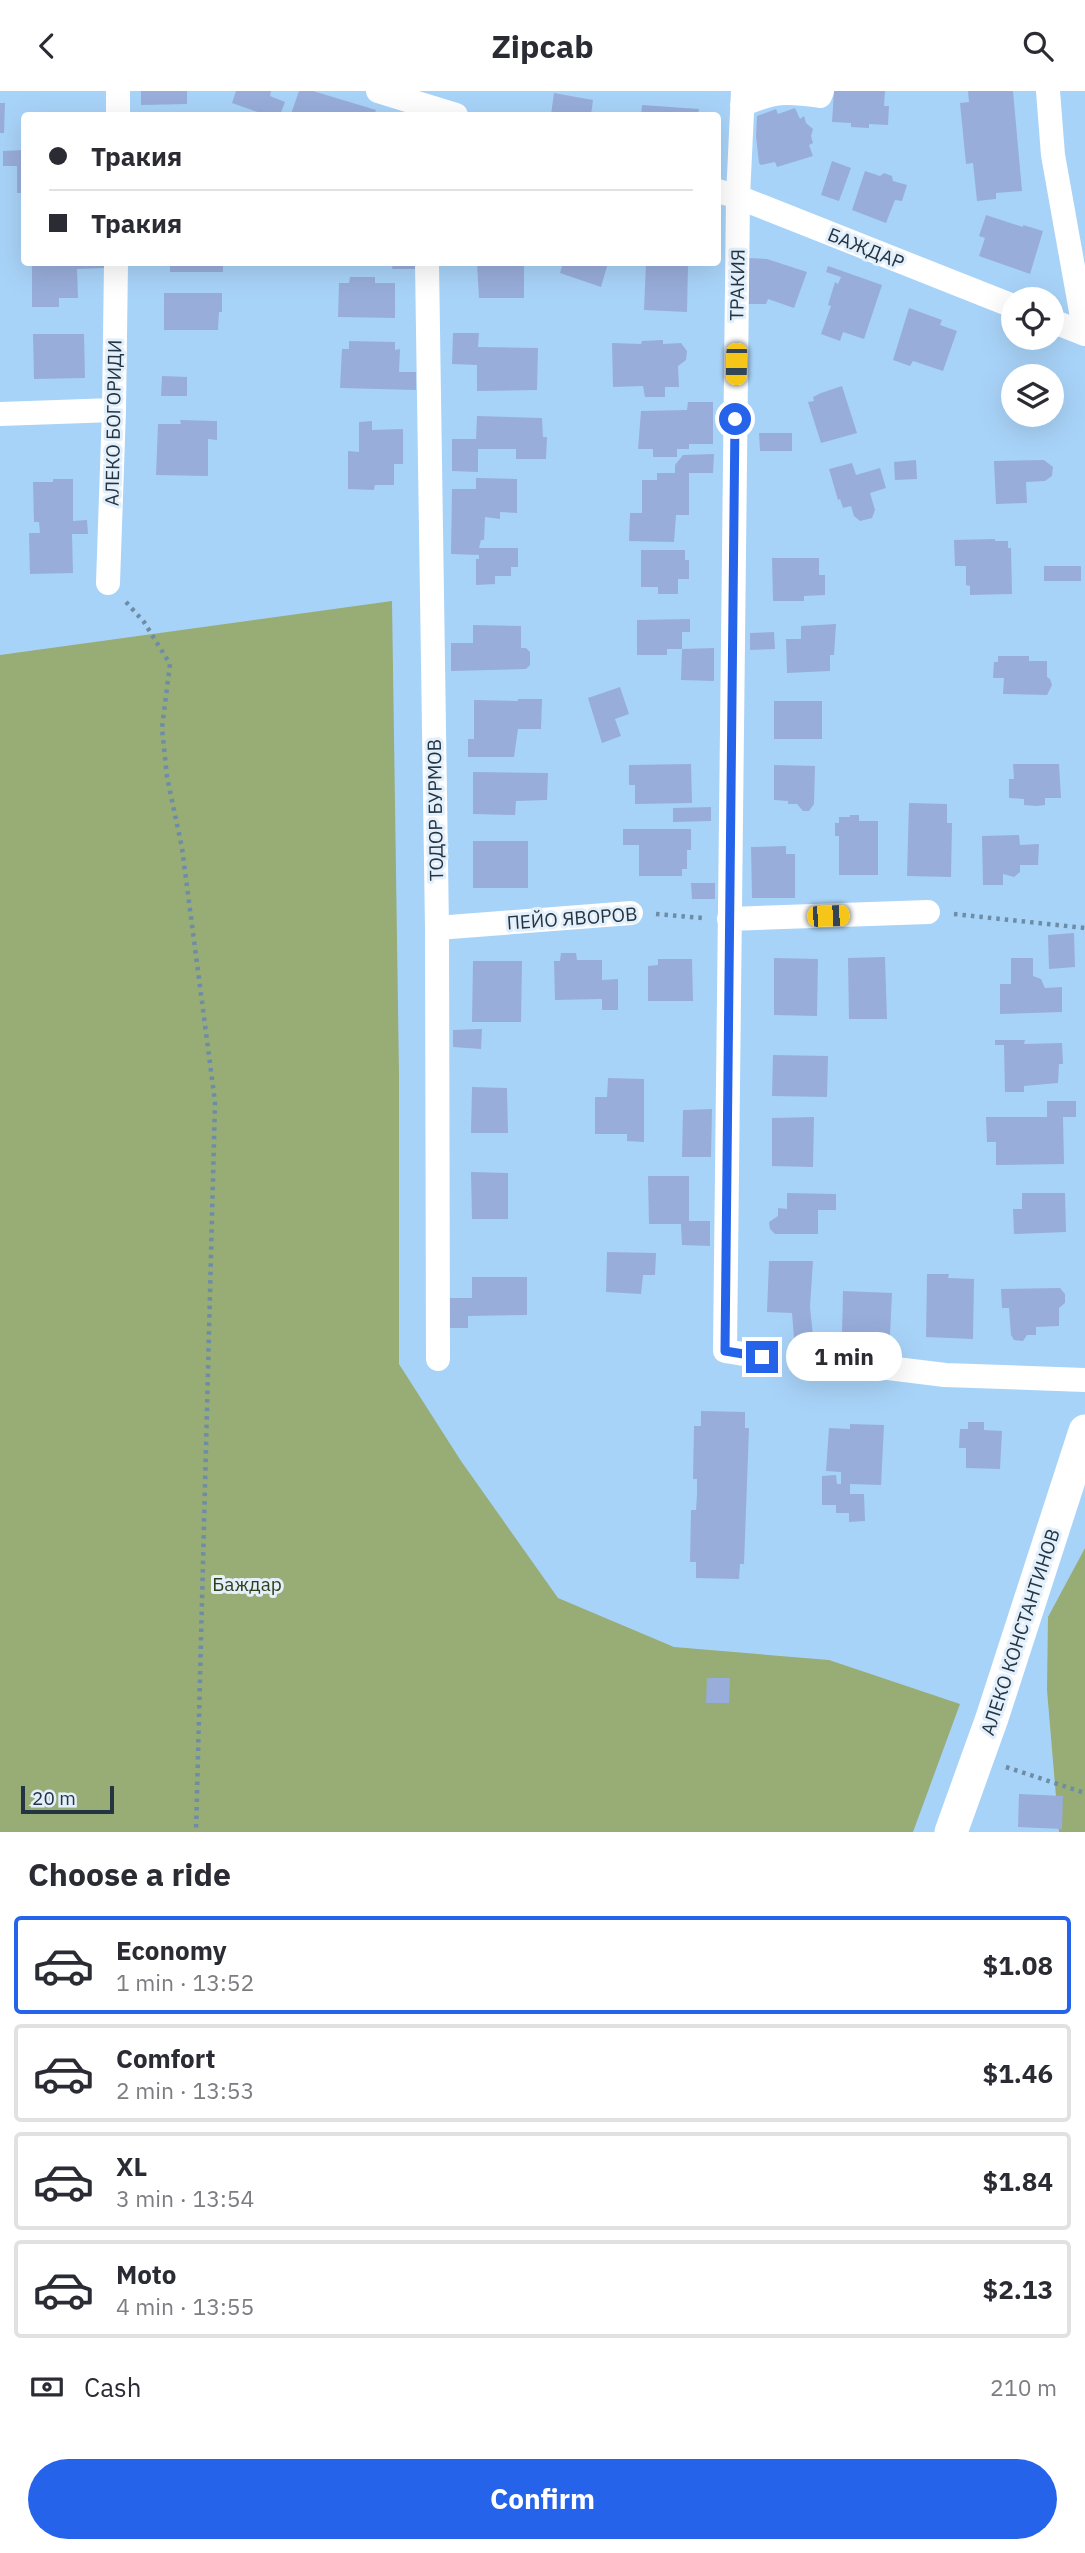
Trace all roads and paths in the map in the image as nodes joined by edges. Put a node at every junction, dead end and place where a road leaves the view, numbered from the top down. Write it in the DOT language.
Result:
graph roads {
  1 [pos="118,91"];
  2 [pos="378,91"];
  3 [pos="822,91"];
  4 [pos="1048,91"];
  5 [pos="742,98"];
  6 [pos="424,104"];
  7 [pos="118,112"];
  8 [pos="447,112"];
  9 [pos="728,194"];
  10 [pos="116,266"];
  11 [pos="427,266"];
  12 [pos="1001,301"];
  13 [pos="1064,326"];
  14 [pos="1085,334"];
  15 [pos="114,409"];
  16 [pos="0,414"];
  17 [pos="108,583"];
  18 [pos="631,912"];
  19 [pos="928,912"];
  20 [pos="729,919"];
  21 [pos="1085,927"];
  22 [pos="437,928"];
  23 [pos="762,1357"];
  24 [pos="438,1359"];
  25 [pos="823,1360"];
  26 [pos="1085,1380"];
  27 [pos="1085,1431"];
  28 [pos="978,1758"];
  29 [pos="1085,1794"];
  30 [pos="196,1832"];
  31 [pos="951,1832"];
  1 -- 7 [label="street"];
  2 -- 6 [label="street"];
  3 -- 5 [label="street, ТРАКИЯ"];
  4 -- 14 [label="street"];
  5 -- 9 [label="street, ТРАКИЯ"];
  6 -- 8 [label="street"];
  9 -- 12 [label="street, БАЖДАР"];
  9 -- 20 [label="street, ТРАКИЯ"];
  10 -- 15 [label="street, АЛЕКО БОГОРИДИ"];
  11 -- 22 [label="street, ТОДОР БУРМОВ"];
  13 -- 14 [label="street"];
  15 -- 16 [label="street"];
  15 -- 17 [label="street, АЛЕКО БОГОРИДИ"];
  17 -- 30 [label="path"];
  18 -- 20 [label="path, ПЕЙО ЯВОРОВ"];
  18 -- 22 [label="street, ПЕЙО ЯВОРОВ"];
  19 -- 20 [label="street"];
  19 -- 21 [label="path"];
  20 -- 23 [label="street, ТРАКИЯ"];
  22 -- 24 [label="street, ТОДОР БУРМОВ"];
  25 -- 26 [label="street"];
  27 -- 28 [label="street, АЛЕКО КОНСТАНТИНОВ"];
  28 -- 29 [label="path"];
  28 -- 31 [label="street, АЛЕКО КОНСТАНТИНОВ"];
}
